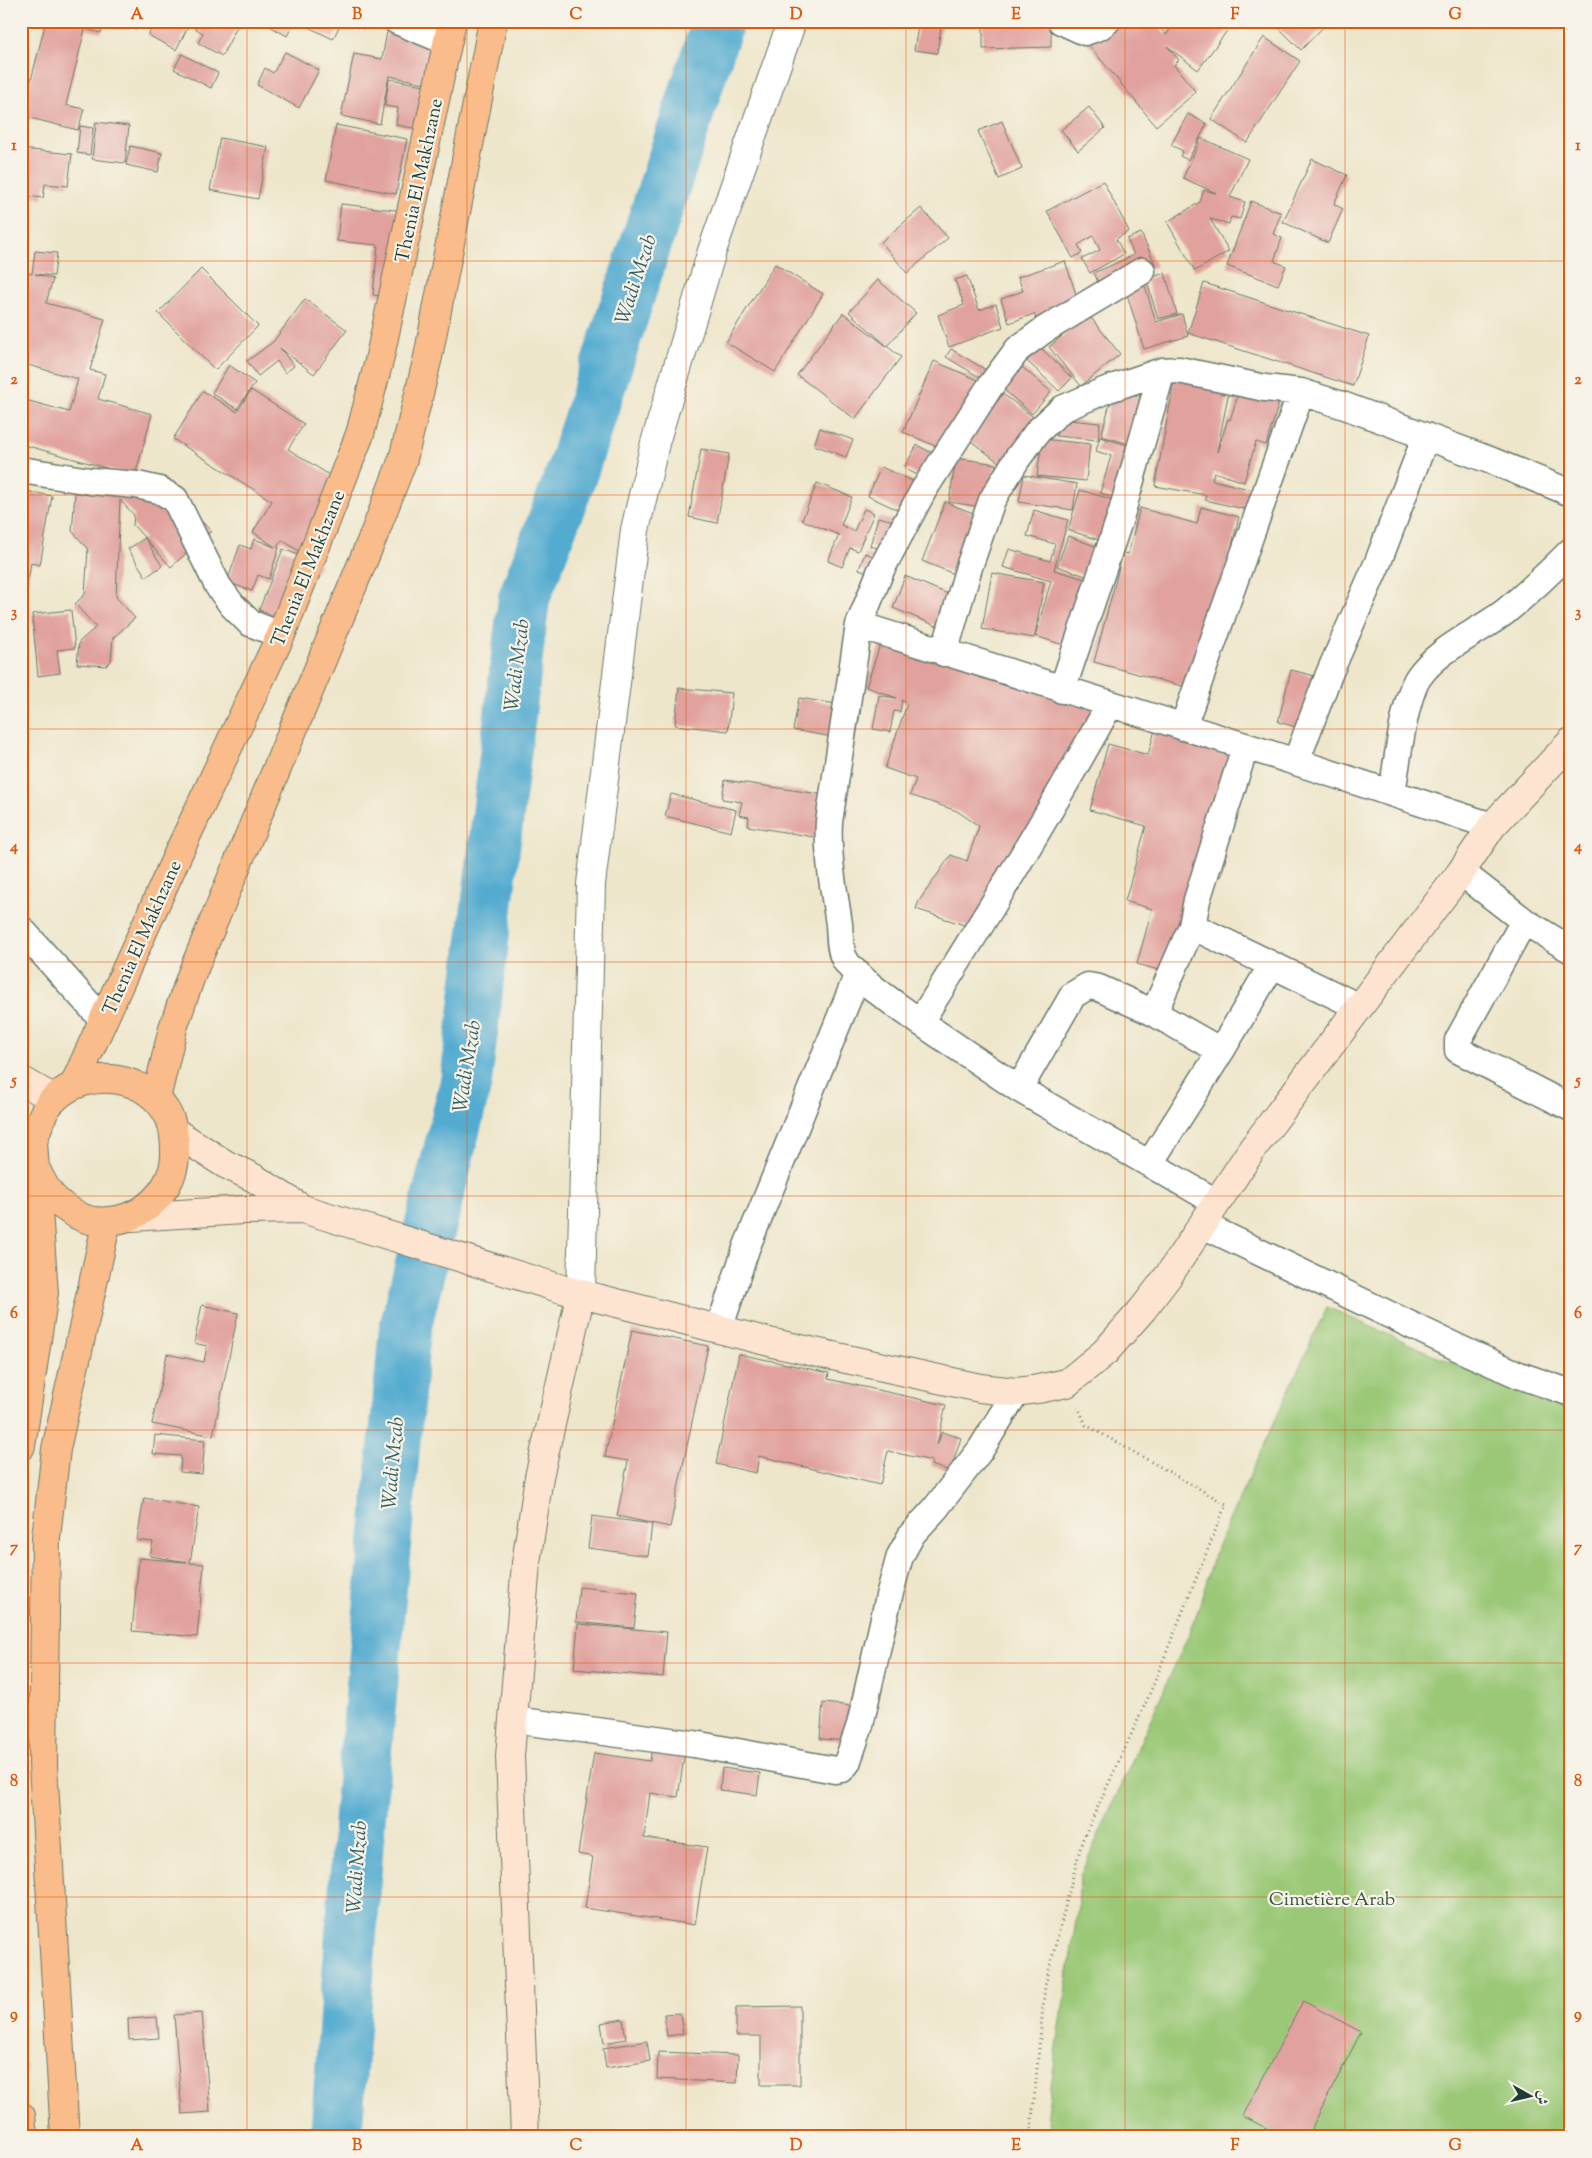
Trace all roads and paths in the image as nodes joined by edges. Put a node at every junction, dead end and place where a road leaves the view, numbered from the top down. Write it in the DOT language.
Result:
graph roads {
  1 [pos="397,21"];
  2 [pos="494,21"];
  3 [pos="792,21"];
  4 [pos="1061,21"];
  5 [pos="1107,21"];
  6 [pos="450,32"];
  7 [pos="1142,272"];
  8 [pos="1162,371"];
  9 [pos="1301,392"];
  10 [pos="1426,436"];
  11 [pos="21,470"];
  12 [pos="1571,494"];
  13 [pos="1571,551"];
  14 [pos="859,626"];
  15 [pos="281,635"];
  16 [pos="944,654"];
  17 [pos="1062,690"];
  18 [pos="1110,704"];
  19 [pos="1183,727"];
  20 [pos="1571,742"];
  21 [pos="1245,747"];
  22 [pos="1296,762"];
  23 [pos="1392,793"];
  24 [pos="1492,826"];
  25 [pos="1461,872"];
  26 [pos="1524,921"];
  27 [pos="1192,926"];
  28 [pos="21,929"];
  29 [pos="1571,950"];
  30 [pos="1272,965"];
  31 [pos="858,974"];
  32 [pos="1359,1007"];
  33 [pos="1154,1013"];
  34 [pos="103,1020"];
  35 [pos="920,1022"];
  36 [pos="1221,1051"];
  37 [pos="21,1080"];
  38 [pos="1019,1089"];
  39 [pos="64,1092"];
  40 [pos="156,1099"];
  41 [pos="1571,1108"];
  42 [pos="174,1132"];
  43 [pos="30,1148"];
  44 [pos="1150,1163"];
  45 [pos="313,1212"];
  46 [pos="1209,1213"];
  47 [pos="119,1219"];
  48 [pos="571,1291"];
  49 [pos="719,1329"];
  50 [pos="1067,1383"];
  51 [pos="1016,1392"];
  52 [pos="1571,1393"];
  53 [pos="21,1446"];
  54 [pos="514,1720"];
  55 [pos="21,2116"];
  56 [pos="23,2137"];
  57 [pos="65,2137"];
  58 [pos="525,2137"];
  59 [pos="1036,2137"];
  1 -- 6 [label="street"];
  2 -- 40 [label="main road"];
  3 -- 48 [label="street"];
  4 -- 5 [label="street"];
  6 -- 15 [label="main road, Thenia El Makhzane"];
  7 -- 14 [label="street"];
  8 -- 9 [label="street"];
  8 -- 16 [label="street"];
  8 -- 17 [label="street"];
  9 -- 10 [label="street"];
  9 -- 19 [label="street"];
  10 -- 12 [label="street"];
  10 -- 22 [label="street"];
  11 -- 15 [label="street"];
  13 -- 23 [label="street"];
  14 -- 16 [label="street"];
  14 -- 31 [label="street"];
  15 -- 34 [label="main road, Thenia El Makhzane"];
  16 -- 17 [label="street"];
  17 -- 18 [label="street"];
  18 -- 19 [label="street"];
  18 -- 35 [label="street"];
  19 -- 21 [label="street"];
  20 -- 24 [label="main road"];
  21 -- 22 [label="street"];
  21 -- 27 [label="street"];
  22 -- 23 [label="street"];
  23 -- 24 [label="street"];
  24 -- 25 [label="main road"];
  25 -- 26 [label="street"];
  25 -- 32 [label="main road"];
  26 -- 29 [label="street"];
  26 -- 41 [label="street"];
  27 -- 30 [label="street"];
  27 -- 33 [label="street"];
  28 -- 34 [label="street"];
  30 -- 32 [label="street"];
  30 -- 36 [label="street"];
  31 -- 35 [label="street"];
  31 -- 49 [label="street"];
  32 -- 46 [label="main road"];
  33 -- 36 [label="street"];
  33 -- 38 [label="street"];
  34 -- 39 [label="main road, Thenia El Makhzane"];
  35 -- 38 [label="street"];
  36 -- 44 [label="street"];
  37 -- 39 [label="main road"];
  38 -- 44 [label="street"];
  39 -- 40 [label="main road"];
  39 -- 43 [label="main road"];
  40 -- 42 [label="main road"];
  42 -- 45 [label="main road"];
  42 -- 47 [label="main road"];
  43 -- 47 [label="main road"];
  43 -- 53 [label="main road"];
  44 -- 46 [label="street"];
  45 -- 47 [label="main road"];
  45 -- 48 [label="main road"];
  46 -- 50 [label="main road"];
  46 -- 52 [label="street"];
  47 -- 57 [label="main road"];
  48 -- 49 [label="main road"];
  48 -- 54 [label="main road"];
  49 -- 51 [label="main road"];
  50 -- 51 [label="main road"];
  50 -- 59 [label="path"];
  51 -- 54 [label="street"];
  54 -- 58 [label="main road"];
  55 -- 56 [label="main road"];
}
